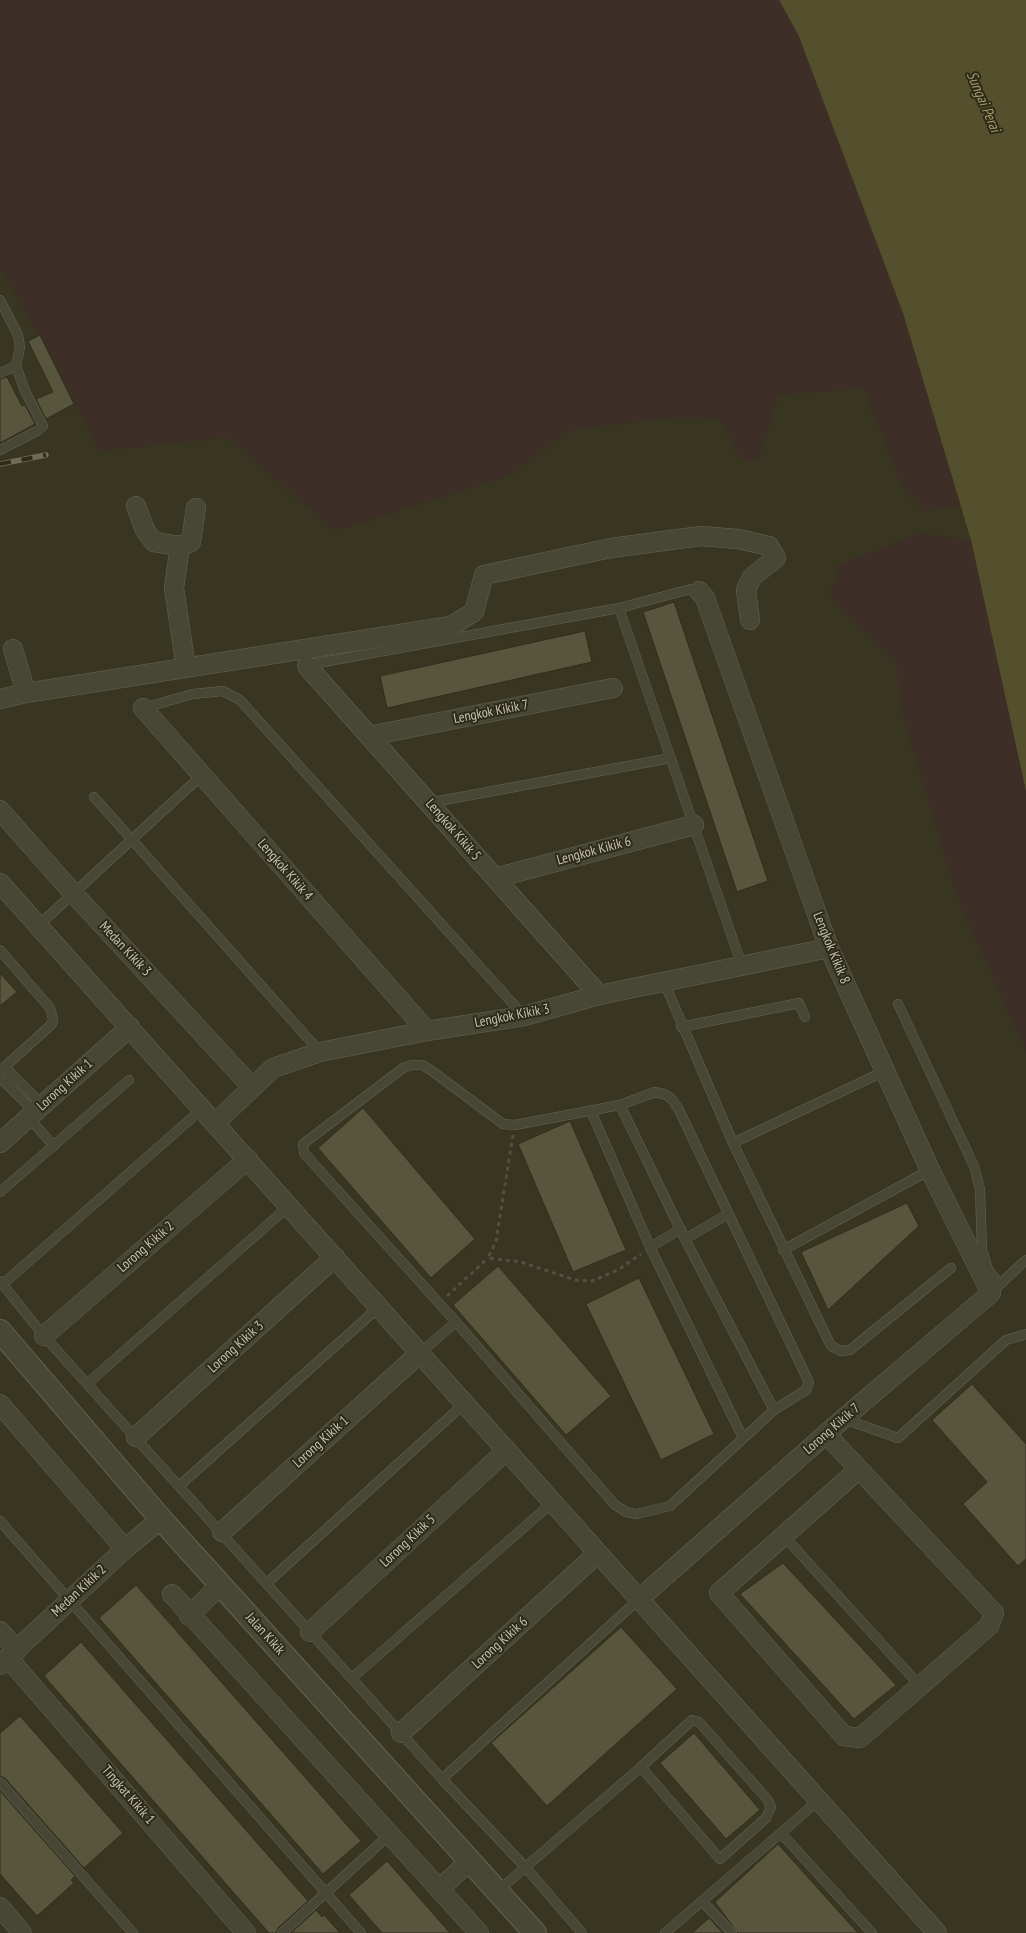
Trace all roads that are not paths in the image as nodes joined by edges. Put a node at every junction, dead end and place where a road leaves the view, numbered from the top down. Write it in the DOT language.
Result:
graph roads {
  1 [pos="0,300"];
  2 [pos="16,366"];
  3 [pos="0,373"];
  4 [pos="0,450"];
  5 [pos="136,506"];
  6 [pos="196,508"];
  7 [pos="180,546"];
  8 [pos="699,591"];
  9 [pos="619,608"];
  10 [pos="750,620"];
  11 [pos="13,649"];
  12 [pos="307,666"];
  13 [pos="186,668"];
  14 [pos="614,688"];
  15 [pos="26,693"];
  16 [pos="0,700"];
  17 [pos="143,708"];
  18 [pos="369,736"];
  19 [pos="671,758"];
  20 [pos="202,775"];
  21 [pos="94,797"];
  22 [pos="428,803"];
  23 [pos="0,810"];
  24 [pos="694,825"];
  25 [pos="131,840"];
  26 [pos="495,878"];
  27 [pos="0,883"];
  28 [pos="73,893"];
  29 [pos="39,925"];
  30 [pos="829,948"];
  31 [pos="0,950"];
  32 [pos="742,966"];
  33 [pos="664,982"];
  34 [pos="599,995"];
  35 [pos="898,1004"];
  36 [pos="524,1016"];
  37 [pos="805,1017"];
  38 [pos="130,1027"];
  39 [pos="681,1027"];
  40 [pos="428,1031"];
  41 [pos="320,1052"];
  42 [pos="2,1069"];
  43 [pos="885,1071"];
  44 [pos="0,1078"];
  45 [pos="129,1080"];
  46 [pos="252,1086"];
  47 [pos="620,1105"];
  48 [pos="591,1111"];
  49 [pos="35,1112"];
  50 [pos="209,1116"];
  51 [pos="0,1143"];
  52 [pos="733,1143"];
  53 [pos="54,1146"];
  54 [pos="248,1159"];
  55 [pos="930,1170"];
  56 [pos="0,1192"];
  57 [pos="289,1206"];
  58 [pos="728,1214"];
  59 [pos="680,1229"];
  60 [pos="685,1239"];
  61 [pos="650,1247"];
  62 [pos="783,1250"];
  63 [pos="335,1257"];
  64 [pos="1026,1260"];
  65 [pos="951,1268"];
  66 [pos="2,1283"];
  67 [pos="995,1289"];
  68 [pos="379,1307"];
  69 [pos="456,1322"];
  70 [pos="0,1332"];
  71 [pos="1026,1334"];
  72 [pos="44,1336"];
  73 [pos="420,1353"];
  74 [pos="88,1383"];
  75 [pos="465,1403"];
  76 [pos="0,1404"];
  77 [pos="774,1410"];
  78 [pos="843,1419"];
  79 [pos="826,1434"];
  80 [pos="136,1437"];
  81 [pos="743,1438"];
  82 [pos="507,1450"];
  83 [pos="858,1470"];
  84 [pos="179,1486"];
  85 [pos="553,1502"];
  86 [pos="160,1519"];
  87 [pos="0,1521"];
  88 [pos="222,1532"];
  89 [pos="784,1536"];
  90 [pos="125,1548"];
  91 [pos="598,1553"];
  92 [pos="267,1583"];
  93 [pos="220,1585"];
  94 [pos="172,1594"];
  95 [pos="70,1599"];
  96 [pos="639,1599"];
  97 [pos="190,1616"];
  98 [pos="0,1631"];
  99 [pos="310,1632"];
  100 [pos="9,1658"];
  101 [pos="352,1678"];
  102 [pos="920,1686"];
  103 [pos="401,1733"];
  104 [pos="641,1767"];
  105 [pos="442,1779"];
  106 [pos="0,1782"];
  107 [pos="819,1800"];
  108 [pos="781,1833"];
  109 [pos="389,1834"];
  110 [pos="470,1861"];
  111 [pos="526,1868"];
  112 [pos="439,1889"];
  113 [pos="498,1892"];
  114 [pos="326,1893"];
  115 [pos="702,1901"];
  116 [pos="0,1907"];
  117 [pos="18,1931"];
  118 [pos="133,1933"];
  119 [pos="246,1933"];
  120 [pos="282,1933"];
  121 [pos="361,1933"];
  122 [pos="479,1933"];
  123 [pos="535,1933"];
  124 [pos="582,1933"];
  125 [pos="665,1933"];
  126 [pos="732,1933"];
  127 [pos="872,1933"];
  128 [pos="937,1933"];
  1 -- 2 [label="lane"];
  2 -- 3 [label="lane"];
  2 -- 4 [label="lane"];
  5 -- 7 [label="street"];
  6 -- 7 [label="street"];
  7 -- 13 [label="street"];
  8 -- 9 [label="lane"];
  8 -- 30 [label="street, Lengkok Kikik 8"];
  9 -- 12 [label="lane"];
  9 -- 19 [label="lane"];
  10 -- 13 [label="street"];
  11 -- 15 [label="street"];
  12 -- 18 [label="street, Lengkok Kikik 5"];
  13 -- 15 [label="street"];
  14 -- 18 [label="street, Lengkok Kikik 7"];
  15 -- 16 [label="street"];
  17 -- 20 [label="street, Lengkok Kikik 4"];
  17 -- 36 [label="lane"];
  18 -- 22 [label="street, Lengkok Kikik 5"];
  19 -- 22 [label="lane"];
  19 -- 24 [label="lane"];
  20 -- 25 [label="lane"];
  20 -- 40 [label="street, Lengkok Kikik 4"];
  21 -- 25 [label="lane"];
  22 -- 26 [label="street, Lengkok Kikik 5"];
  23 -- 28 [label="street, Medan Kikik 3"];
  24 -- 26 [label="street, Lengkok Kikik 6"];
  24 -- 32 [label="lane"];
  25 -- 28 [label="lane"];
  25 -- 41 [label="lane"];
  26 -- 34 [label="street, Lengkok Kikik 5"];
  27 -- 29 [label="street"];
  28 -- 29 [label="lane"];
  28 -- 46 [label="street, Medan Kikik 3"];
  29 -- 38 [label="street"];
  30 -- 32 [label="street, Lengkok Kikik 3"];
  30 -- 43 [label="street, Lengkok Kikik 8"];
  31 -- 42 [label="lane"];
  32 -- 33 [label="street, Lengkok Kikik 3"];
  33 -- 34 [label="street, Lengkok Kikik 3"];
  33 -- 39 [label="lane"];
  34 -- 36 [label="street, Lengkok Kikik 3"];
  35 -- 67 [label="lane"];
  36 -- 40 [label="street, Lengkok Kikik 3"];
  37 -- 39 [label="lane"];
  38 -- 49 [label="street, Lorong Kikik 1"];
  38 -- 50 [label="street"];
  39 -- 52 [label="lane"];
  40 -- 41 [label="street, Lengkok Kikik 3"];
  41 -- 46 [label="street, Lengkok Kikik 3"];
  42 -- 49 [label="lane"];
  43 -- 52 [label="lane"];
  43 -- 55 [label="street, Lengkok Kikik 8"];
  44 -- 49 [label="lane"];
  45 -- 53 [label="lane"];
  46 -- 50 [label="street, Lengkok Kikik 3"];
  47 -- 48 [label="lane"];
  47 -- 58 [label="lane"];
  47 -- 59 [label="lane"];
  48 -- 61 [label="lane"];
  48 -- 69 [label="lane"];
  49 -- 51 [label="street, Lorong Kikik 1"];
  49 -- 53 [label="lane"];
  50 -- 54 [label="street"];
  50 -- 66 [label="lane"];
  52 -- 62 [label="lane"];
  53 -- 56 [label="lane"];
  54 -- 57 [label="street"];
  54 -- 72 [label="street, Lorong Kikik 2"];
  55 -- 62 [label="lane"];
  55 -- 67 [label="street, Lengkok Kikik 8"];
  57 -- 63 [label="street"];
  57 -- 74 [label="lane"];
  58 -- 60 [label="lane"];
  58 -- 77 [label="lane"];
  59 -- 60 [label="lane"];
  59 -- 61 [label="lane"];
  60 -- 77 [label="lane"];
  61 -- 81 [label="lane"];
  62 -- 65 [label="lane"];
  63 -- 68 [label="street"];
  63 -- 80 [label="street, Lorong Kikik 3"];
  64 -- 67 [label="lane, Lorong Kikik 7"];
  66 -- 72 [label="lane"];
  67 -- 78 [label="street, Lorong Kikik 7"];
  68 -- 73 [label="street"];
  68 -- 84 [label="lane"];
  69 -- 73 [label="lane"];
  69 -- 81 [label="lane"];
  70 -- 86 [label="street, Jalan Kikik"];
  71 -- 78 [label="lane"];
  72 -- 74 [label="lane"];
  73 -- 75 [label="street"];
  73 -- 88 [label="street, Lorong Kikik 1"];
  74 -- 80 [label="lane"];
  75 -- 82 [label="street"];
  75 -- 92 [label="lane"];
  76 -- 90 [label="street"];
  77 -- 81 [label="lane"];
  78 -- 79 [label="street, Lorong Kikik 7"];
  79 -- 83 [label="street"];
  79 -- 96 [label="street, Lorong Kikik 7"];
  80 -- 84 [label="lane"];
  82 -- 85 [label="street"];
  82 -- 99 [label="street, Lorong Kikik 5"];
  83 -- 89 [label="street"];
  83 -- 102 [label="street"];
  84 -- 88 [label="lane"];
  85 -- 91 [label="street"];
  85 -- 101 [label="lane"];
  86 -- 90 [label="street, Medan Kikik 2"];
  86 -- 93 [label="street, Jalan Kikik"];
  87 -- 95 [label="lane"];
  88 -- 92 [label="lane"];
  89 -- 102 [label="lane"];
  89 -- 102 [label="street"];
  90 -- 95 [label="street, Medan Kikik 2"];
  91 -- 96 [label="street"];
  91 -- 103 [label="street, Lorong Kikik 6"];
  92 -- 99 [label="lane"];
  93 -- 97 [label="street"];
  93 -- 110 [label="street, Jalan Kikik"];
  94 -- 97 [label="street"];
  95 -- 100 [label="street, Medan Kikik 2"];
  95 -- 114 [label="lane"];
  96 -- 105 [label="lane"];
  96 -- 107 [label="street"];
  97 -- 109 [label="street"];
  98 -- 100 [label="street, Tingkat Kikik 1"];
  99 -- 101 [label="lane"];
  100 -- 119 [label="street, Tingkat Kikik 1"];
  101 -- 103 [label="lane"];
  103 -- 105 [label="lane"];
  104 -- 104 [label="lane"];
  104 -- 111 [label="lane"];
  105 -- 111 [label="lane"];
  106 -- 118 [label="lane"];
  107 -- 108 [label="lane"];
  107 -- 128 [label="street"];
  108 -- 115 [label="lane"];
  108 -- 127 [label="lane"];
  109 -- 112 [label="street"];
  109 -- 114 [label="lane"];
  110 -- 112 [label="street"];
  110 -- 113 [label="street, Jalan Kikik"];
  111 -- 113 [label="lane"];
  111 -- 124 [label="lane"];
  112 -- 122 [label="street"];
  113 -- 123 [label="street, Jalan Kikik"];
  114 -- 120 [label="lane"];
  114 -- 121 [label="lane"];
  115 -- 125 [label="lane"];
  115 -- 126 [label="lane"];
  116 -- 117 [label="street"];
}
